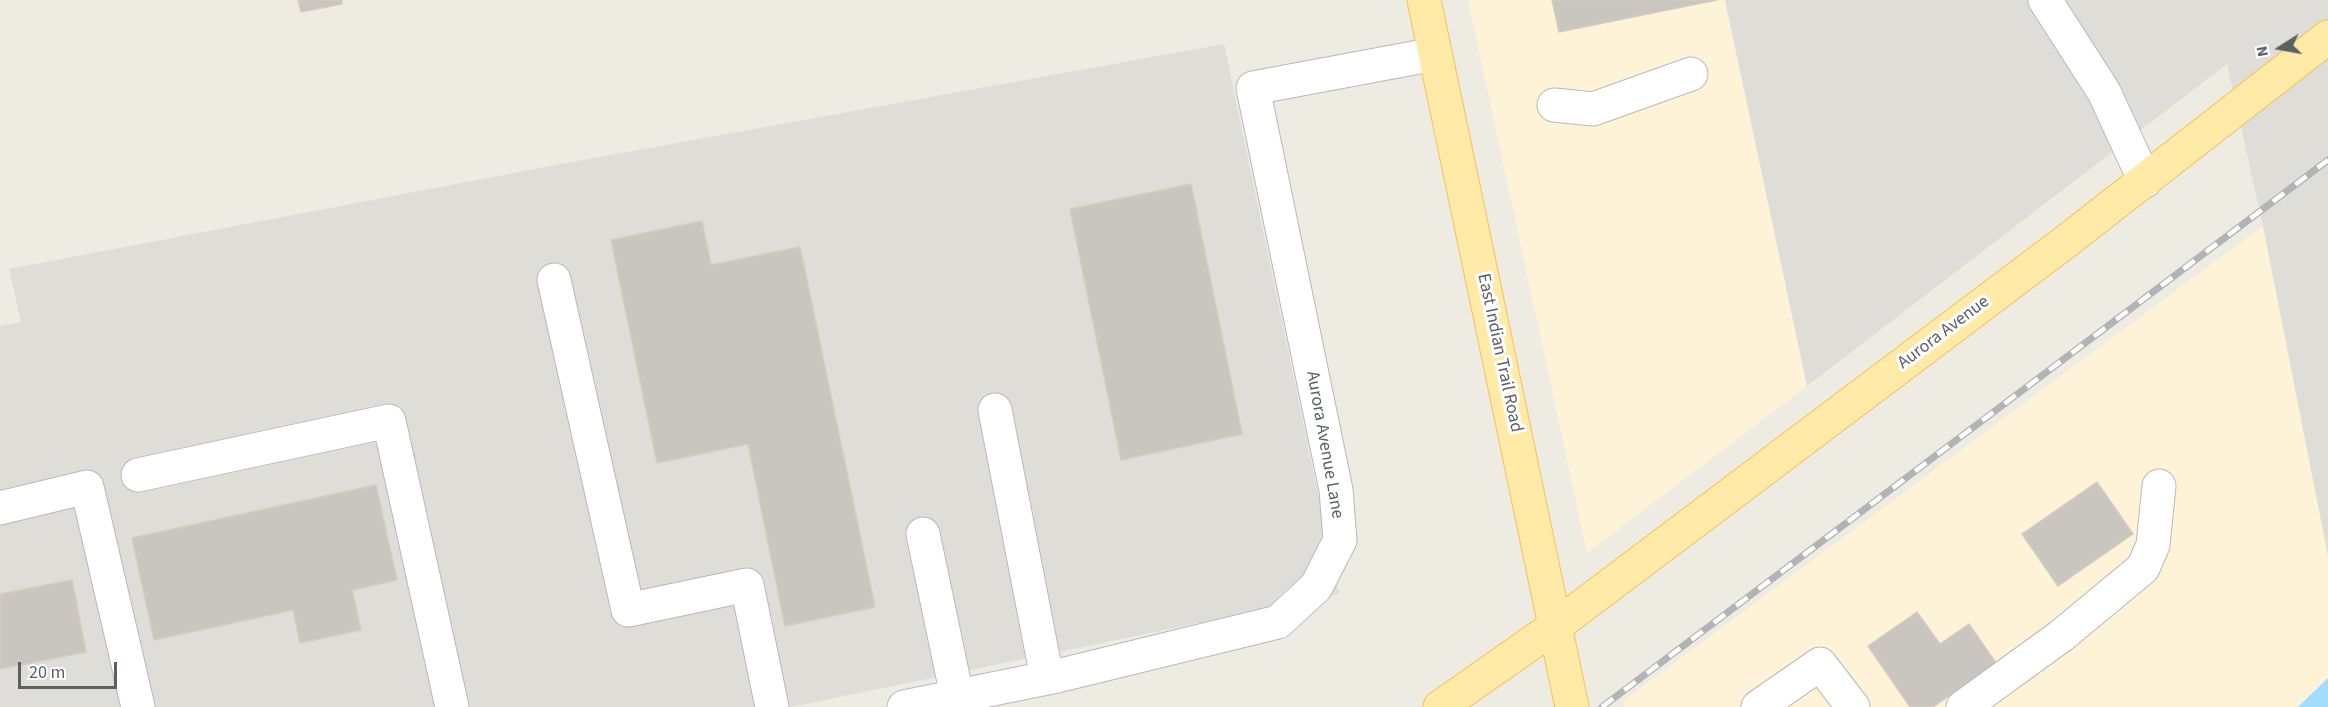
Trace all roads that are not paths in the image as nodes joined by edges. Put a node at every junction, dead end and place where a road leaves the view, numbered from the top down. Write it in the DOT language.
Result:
graph roads {
  1 [pos="1424,0"];
  2 [pos="2045,0"];
  3 [pos="2328,37"];
  4 [pos="1435,54"];
  5 [pos="1691,74"];
  6 [pos="1554,105"];
  7 [pos="2145,181"];
  8 [pos="554,280"];
  9 [pos="995,410"];
  10 [pos="138,475"];
  11 [pos="2159,486"];
  12 [pos="0,508"];
  13 [pos="923,534"];
  14 [pos="1557,625"];
  15 [pos="1047,678"];
  16 [pos="957,696"];
  17 [pos="138,707"];
  18 [pos="452,707"];
  19 [pos="771,707"];
  20 [pos="904,707"];
  21 [pos="1440,707"];
  22 [pos="1572,707"];
  23 [pos="1758,707"];
  24 [pos="1853,707"];
  25 [pos="1963,707"];
  1 -- 4 [label="main road, East Indian Trail Road"];
  2 -- 7 [label="street"];
  3 -- 7 [label="main road, Aurora Avenue"];
  4 -- 14 [label="main road, East Indian Trail Road"];
  4 -- 15 [label="street, Aurora Avenue Lane"];
  5 -- 6 [label="street"];
  7 -- 14 [label="main road, Aurora Avenue"];
  8 -- 19 [label="street"];
  9 -- 15 [label="street"];
  10 -- 18 [label="street"];
  11 -- 25 [label="street"];
  12 -- 17 [label="street"];
  13 -- 16 [label="street"];
  14 -- 21 [label="main road, Aurora Avenue"];
  14 -- 22 [label="main road, East Indian Trail Road"];
  15 -- 16 [label="street, Aurora Avenue Lane"];
  16 -- 20 [label="street, Aurora Avenue Lane"];
  23 -- 24 [label="street"];
}
